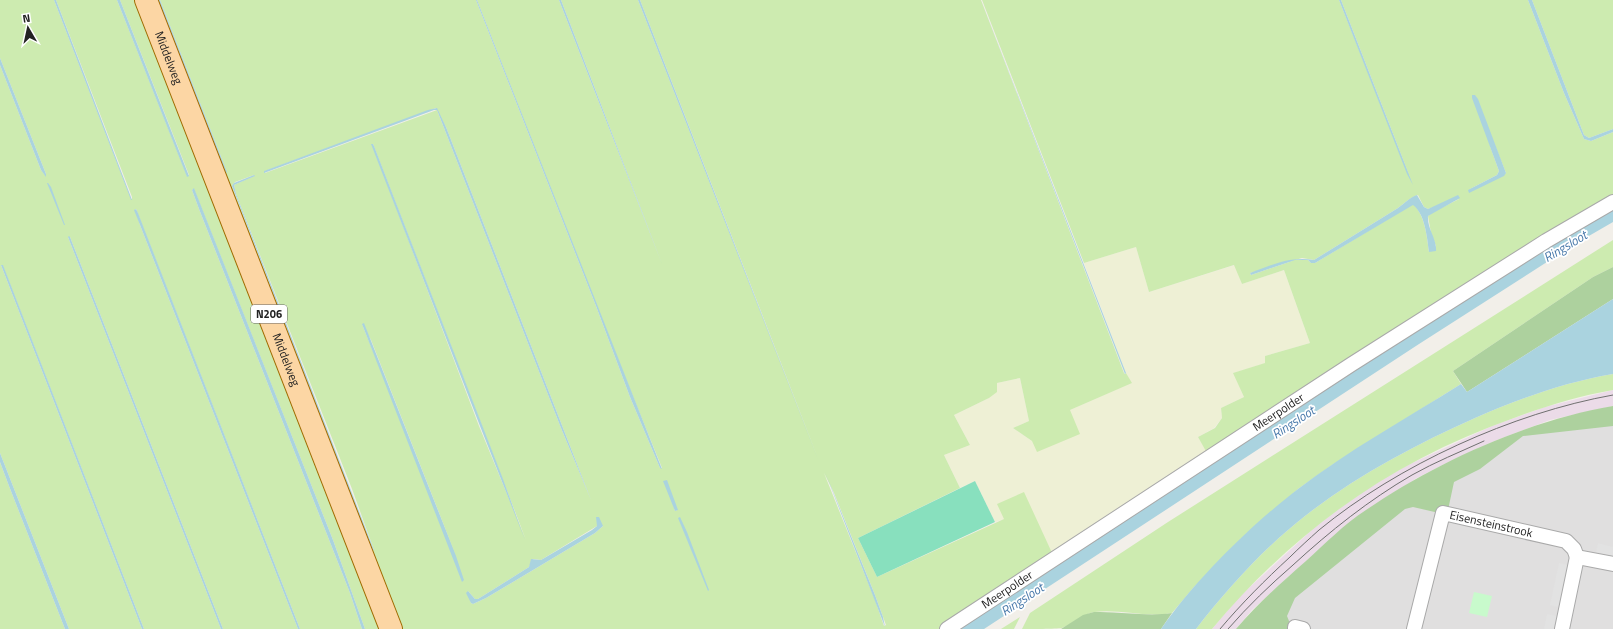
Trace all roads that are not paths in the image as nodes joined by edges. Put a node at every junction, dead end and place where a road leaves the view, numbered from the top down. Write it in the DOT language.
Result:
graph roads {
  1 [pos="146,0"];
  2 [pos="1613,202"];
  3 [pos="1578,557"];
  4 [pos="1613,564"];
  5 [pos="391,629"];
  6 [pos="947,629"];
  7 [pos="1295,629"];
  8 [pos="1303,629"];
  9 [pos="1414,629"];
  10 [pos="1562,629"];
  1 -- 5 [label="main road, Middelweg / N206"];
  2 -- 6 [label="street, Meerpolder"];
  3 -- 4 [label="street"];
  3 -- 9 [label="street, Eisensteinstrook"];
  3 -- 10 [label="street"];
  7 -- 8 [label="street"];
}
